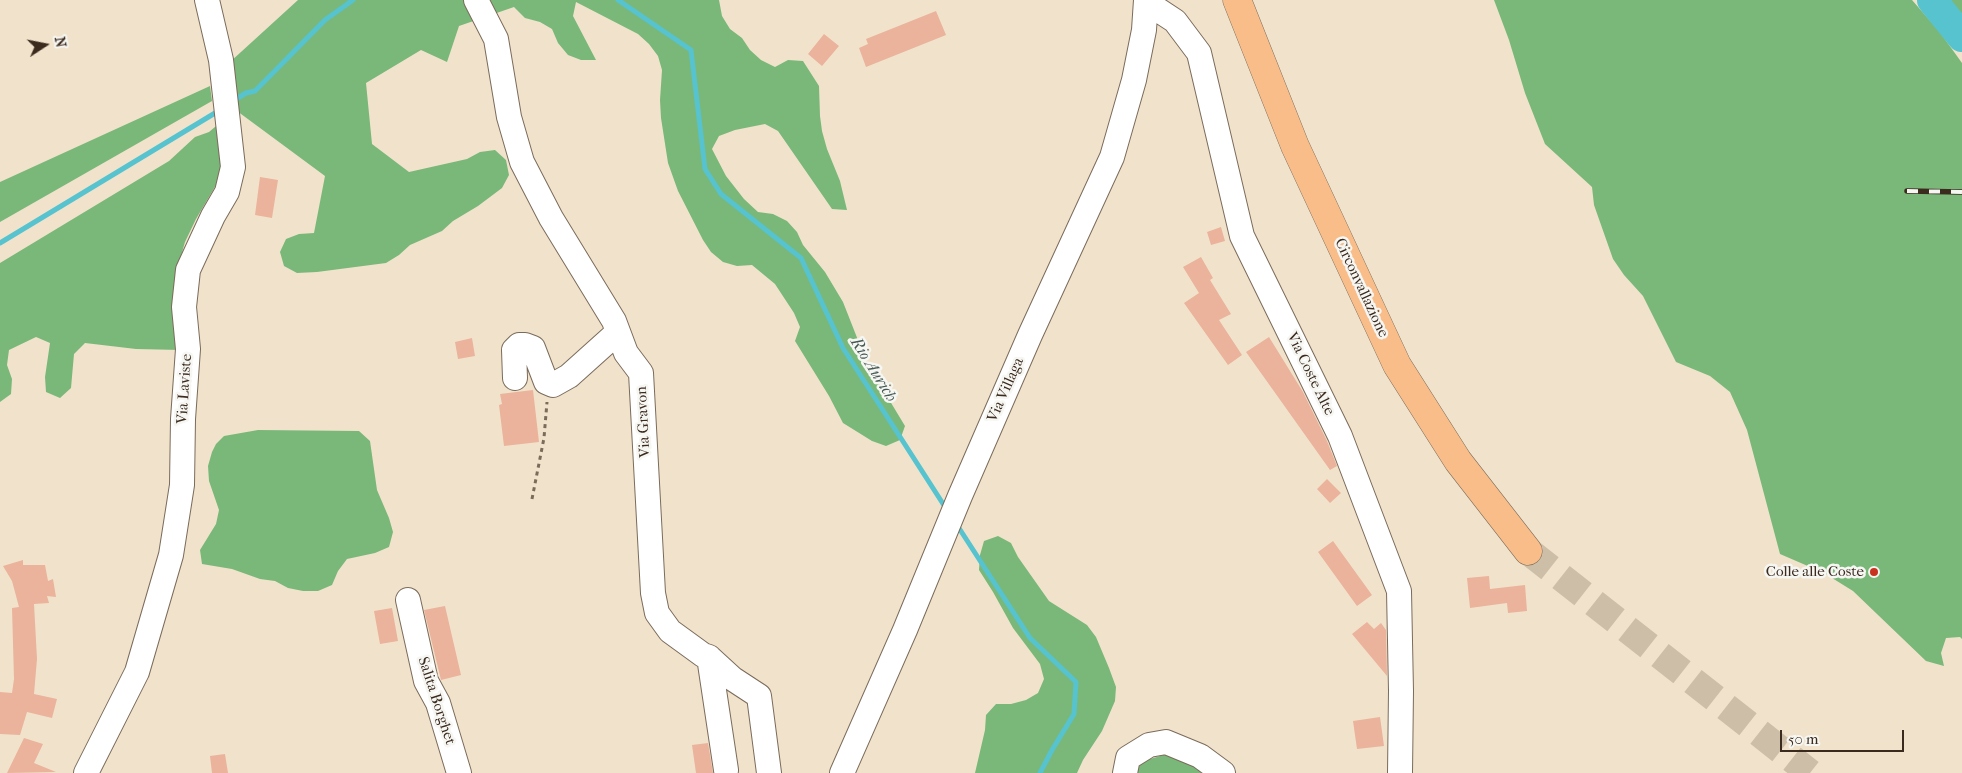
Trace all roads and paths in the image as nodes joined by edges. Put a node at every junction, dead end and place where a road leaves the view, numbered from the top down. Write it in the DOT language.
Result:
graph roads {
  1 [pos="207,0"];
  2 [pos="476,0"];
  3 [pos="1237,0"];
  4 [pos="1146,1"];
  5 [pos="618,332"];
  6 [pos="515,378"];
  7 [pos="553,385"];
  8 [pos="532,499"];
  9 [pos="1528,551"];
  10 [pos="408,600"];
  11 [pos="709,657"];
  12 [pos="726,770"];
  13 [pos="86,773"];
  14 [pos="459,773"];
  15 [pos="770,773"];
  16 [pos="842,773"];
  17 [pos="1125,773"];
  18 [pos="1223,773"];
  19 [pos="1400,773"];
  1 -- 13 [label="street, Via Laviste"];
  2 -- 5 [label="street, Via Gravon"];
  3 -- 9 [label="highway, Circonvallazione"];
  4 -- 16 [label="street, Via Villaga"];
  4 -- 19 [label="street, Via Coste Alte"];
  5 -- 7 [label="street"];
  5 -- 11 [label="street, Via Gravon"];
  6 -- 7 [label="street"];
  7 -- 8 [label="path"];
  10 -- 14 [label="street, Salita Borghet"];
  11 -- 12 [label="street"];
  11 -- 15 [label="street, Via Gravon"];
  17 -- 18 [label="street"];
}
